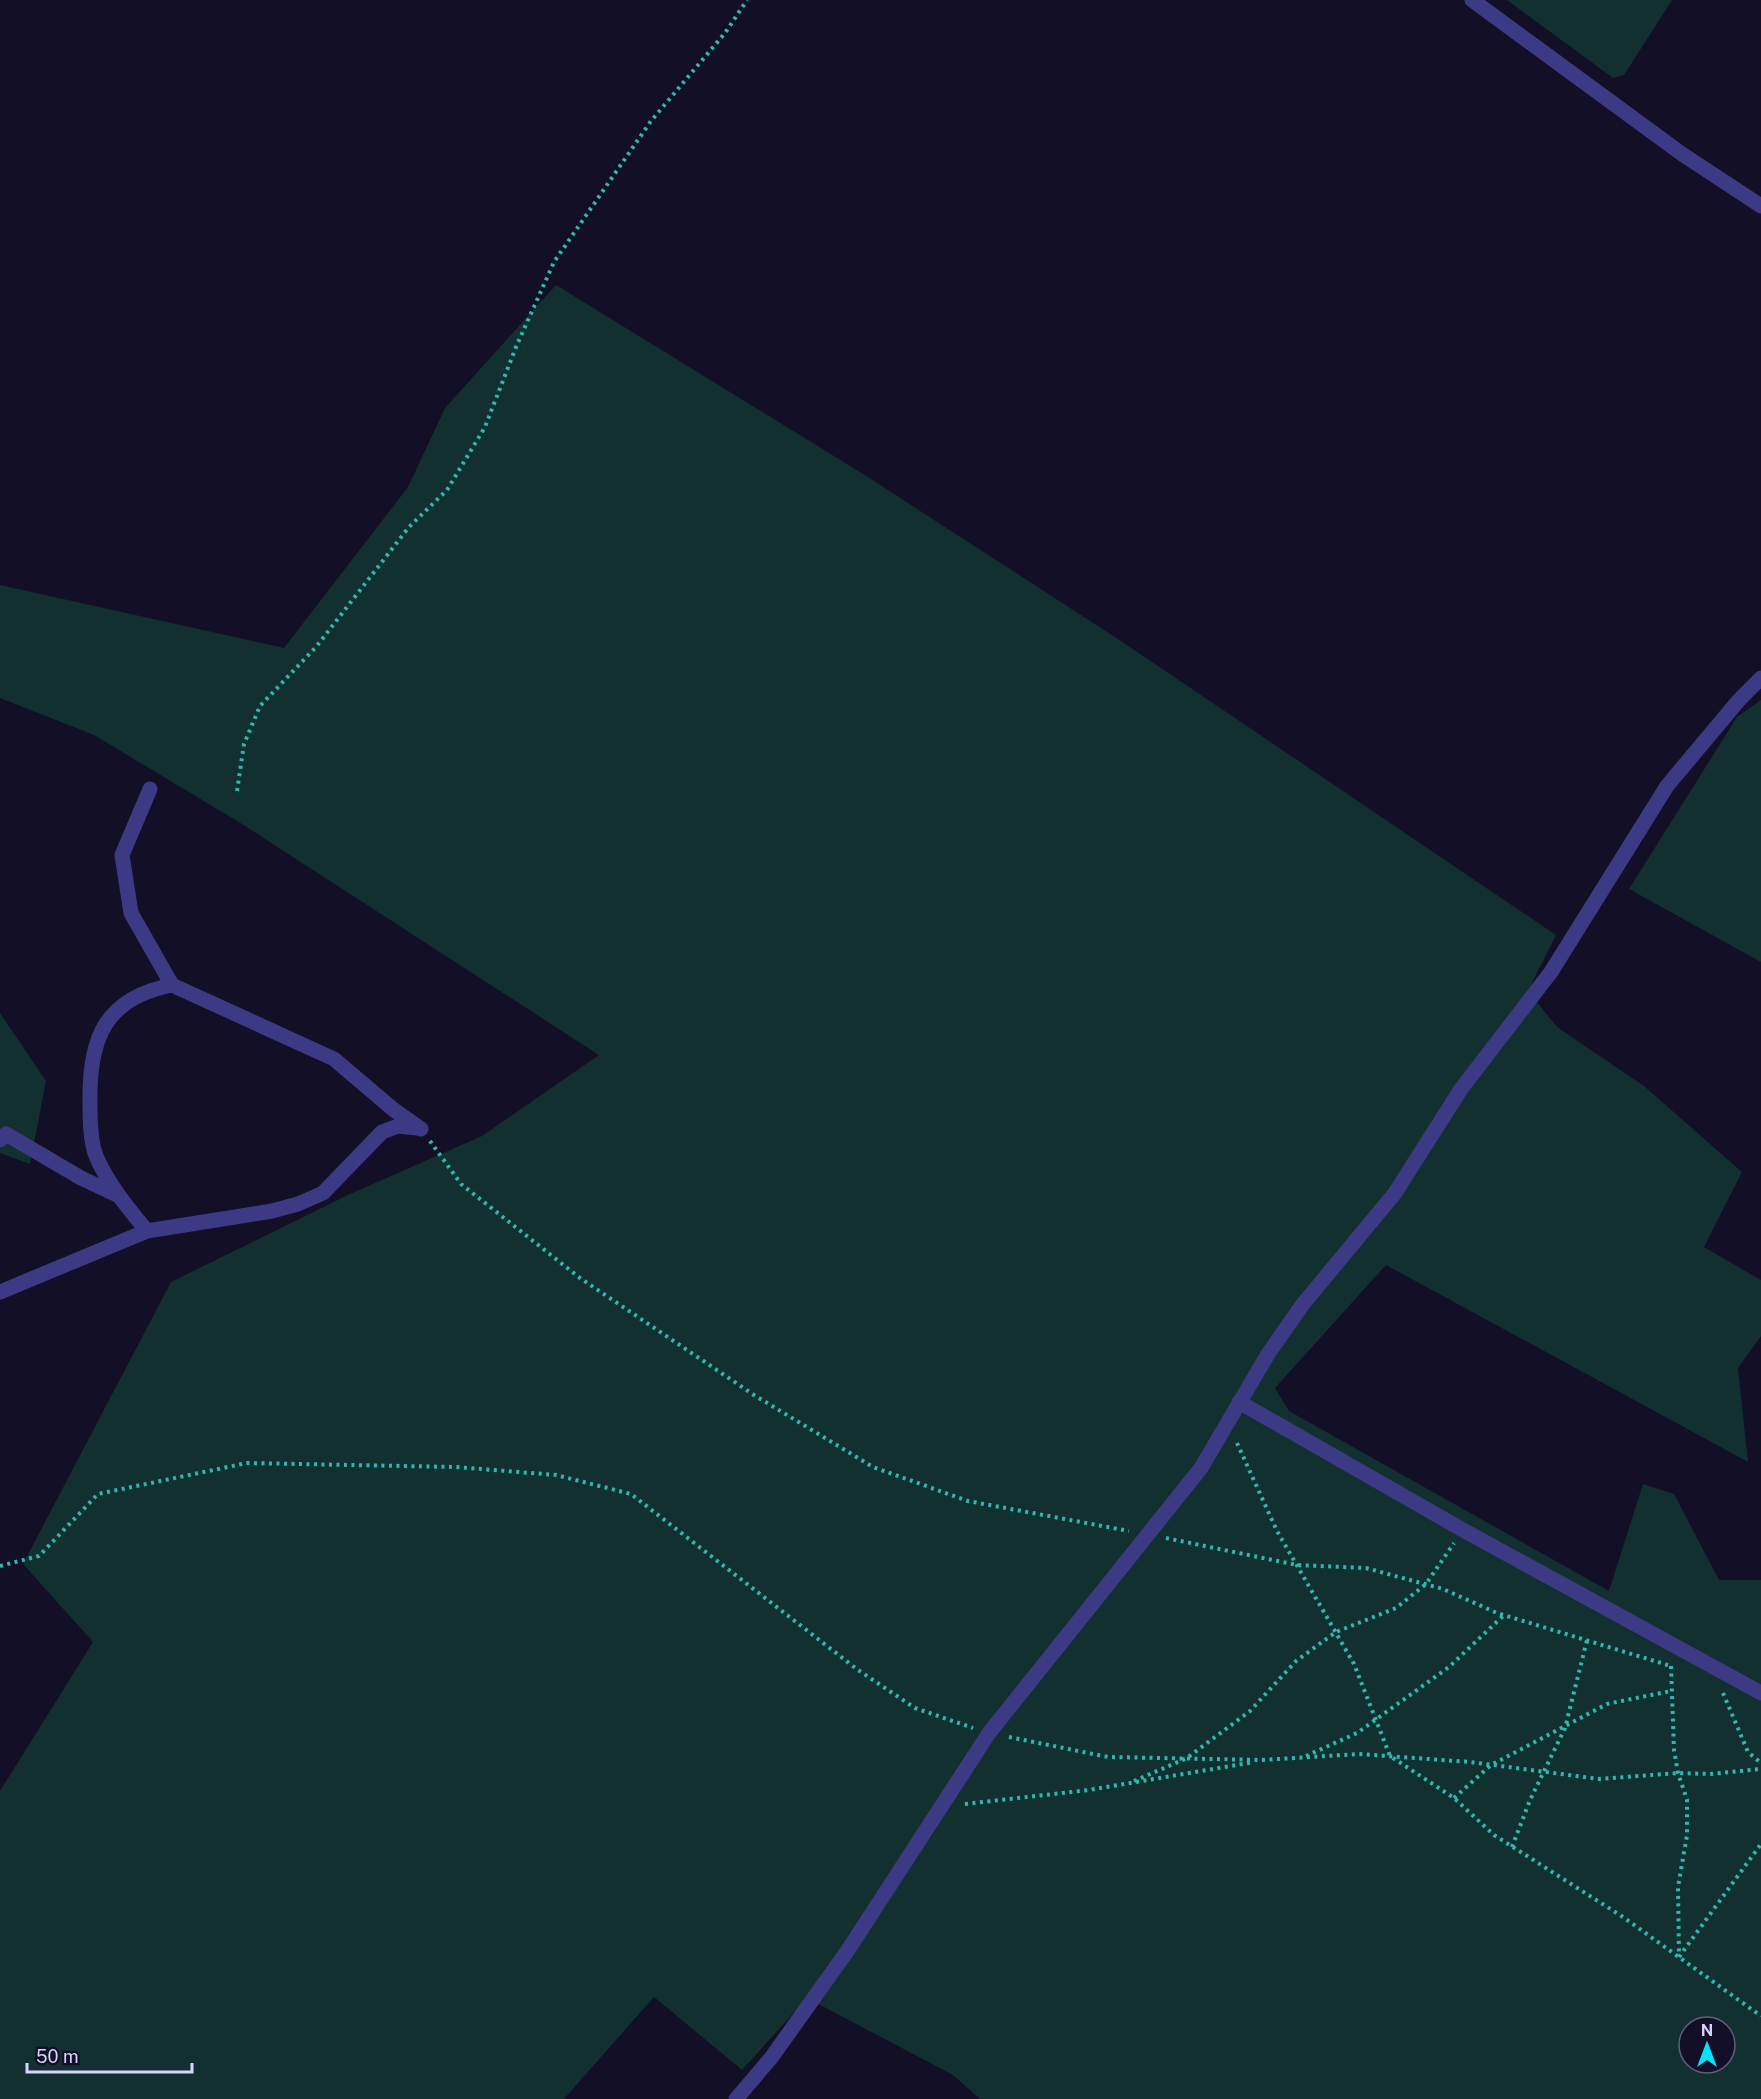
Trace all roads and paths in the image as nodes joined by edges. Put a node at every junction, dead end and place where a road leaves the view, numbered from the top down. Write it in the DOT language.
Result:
graph roads {
  1 [pos="747,0"];
  2 [pos="1472,0"];
  3 [pos="1761,206"];
  4 [pos="1761,678"];
  5 [pos="150,789"];
  6 [pos="237,791"];
  7 [pos="172,985"];
  8 [pos="421,1129"];
  9 [pos="2,1135"];
  10 [pos="117,1195"];
  11 [pos="147,1231"];
  12 [pos="0,1292"];
  13 [pos="1239,1402"];
  14 [pos="1228,1424"];
  15 [pos="1463,1530"];
  16 [pos="1149,1534"];
  17 [pos="1297,1565"];
  18 [pos="0,1566"];
  19 [pos="1426,1584"];
  20 [pos="1505,1615"];
  21 [pos="1336,1632"];
  22 [pos="1587,1640"];
  23 [pos="1671,1666"];
  24 [pos="1681,1669"];
  25 [pos="1671,1691"];
  26 [pos="1723,1691"];
  27 [pos="1761,1693"];
  28 [pos="1376,1720"];
  29 [pos="1565,1728"];
  30 [pos="989,1733"];
  31 [pos="1389,1756"];
  32 [pos="1303,1757"];
  33 [pos="1187,1758"];
  34 [pos="1263,1760"];
  35 [pos="1761,1763"];
  36 [pos="1491,1764"];
  37 [pos="1761,1769"];
  38 [pos="1545,1772"];
  39 [pos="1678,1773"];
  40 [pos="1128,1784"];
  41 [pos="1454,1798"];
  42 [pos="943,1806"];
  43 [pos="1761,1844"];
  44 [pos="1512,1847"];
  45 [pos="1679,1957"];
  46 [pos="1761,2016"];
  47 [pos="735,2099"];
  1 -- 6 [label="path"];
  2 -- 3 [label="street"];
  4 -- 13 [label="street"];
  5 -- 7 [label="street"];
  7 -- 8 [label="street"];
  7 -- 10 [label="street"];
  8 -- 11 [label="street"];
  8 -- 16 [label="path"];
  9 -- 10 [label="street"];
  10 -- 11 [label="street"];
  11 -- 12 [label="street"];
  13 -- 14 [label="street"];
  13 -- 15 [label="street"];
  14 -- 16 [label="street"];
  14 -- 17 [label="path"];
  15 -- 19 [label="path"];
  15 -- 27 [label="street"];
  16 -- 17 [label="path"];
  16 -- 30 [label="street"];
  17 -- 19 [label="path"];
  17 -- 21 [label="path"];
  18 -- 30 [label="path"];
  19 -- 20 [label="path"];
  19 -- 21 [label="path"];
  20 -- 22 [label="path"];
  20 -- 28 [label="path"];
  21 -- 28 [label="path"];
  21 -- 33 [label="path"];
  22 -- 23 [label="path"];
  22 -- 29 [label="path"];
  23 -- 24 [label="path"];
  23 -- 25 [label="path"];
  25 -- 29 [label="path"];
  25 -- 39 [label="path"];
  26 -- 35 [label="path"];
  28 -- 31 [label="path"];
  28 -- 32 [label="path"];
  29 -- 36 [label="path"];
  29 -- 38 [label="path"];
  30 -- 33 [label="path"];
  30 -- 42 [label="street"];
  31 -- 32 [label="path"];
  31 -- 36 [label="path"];
  31 -- 41 [label="path"];
  32 -- 34 [label="path"];
  33 -- 34 [label="path"];
  33 -- 40 [label="path"];
  34 -- 40 [label="path"];
  36 -- 38 [label="path"];
  36 -- 41 [label="path"];
  37 -- 39 [label="path"];
  38 -- 39 [label="path"];
  38 -- 44 [label="path"];
  39 -- 45 [label="path"];
  40 -- 42 [label="path"];
  41 -- 44 [label="path"];
  42 -- 47 [label="street"];
  43 -- 45 [label="path"];
  44 -- 45 [label="path"];
  45 -- 46 [label="path"];
}
